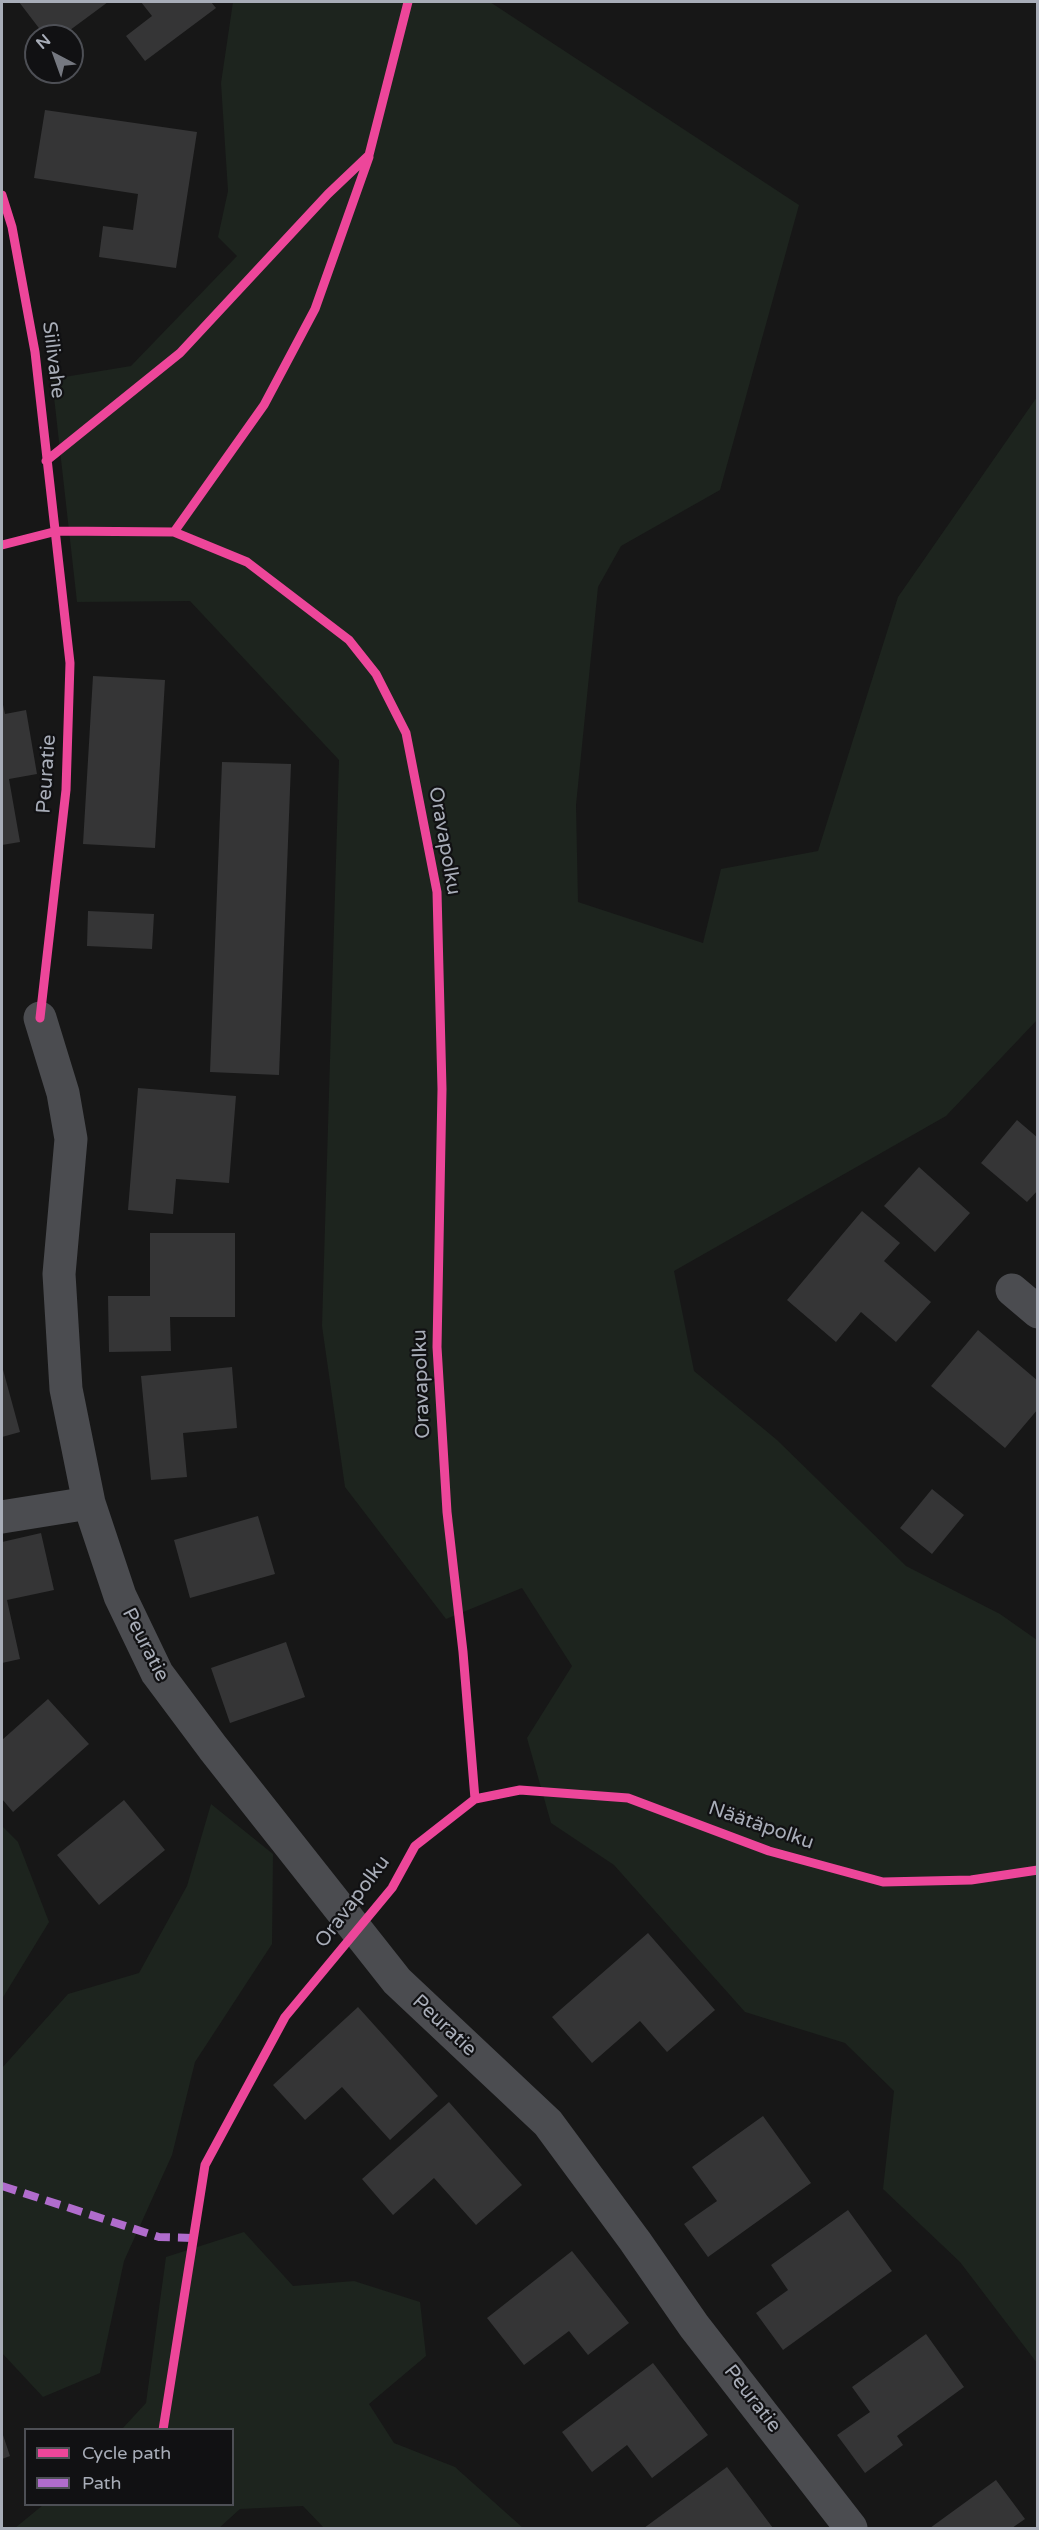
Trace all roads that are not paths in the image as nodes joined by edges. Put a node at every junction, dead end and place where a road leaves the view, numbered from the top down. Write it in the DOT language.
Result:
graph roads {
  1 [pos="40,1018"];
  2 [pos="1012,1290"];
  3 [pos="1038,1312"];
  4 [pos="89,1503"];
  5 [pos="2,1517"];
  6 [pos="851,2529"];
  1 -- 4 [label="street, Peuratie"];
  2 -- 3 [label="street"];
  4 -- 5 [label="street"];
  4 -- 6 [label="street, Peuratie"];
}
